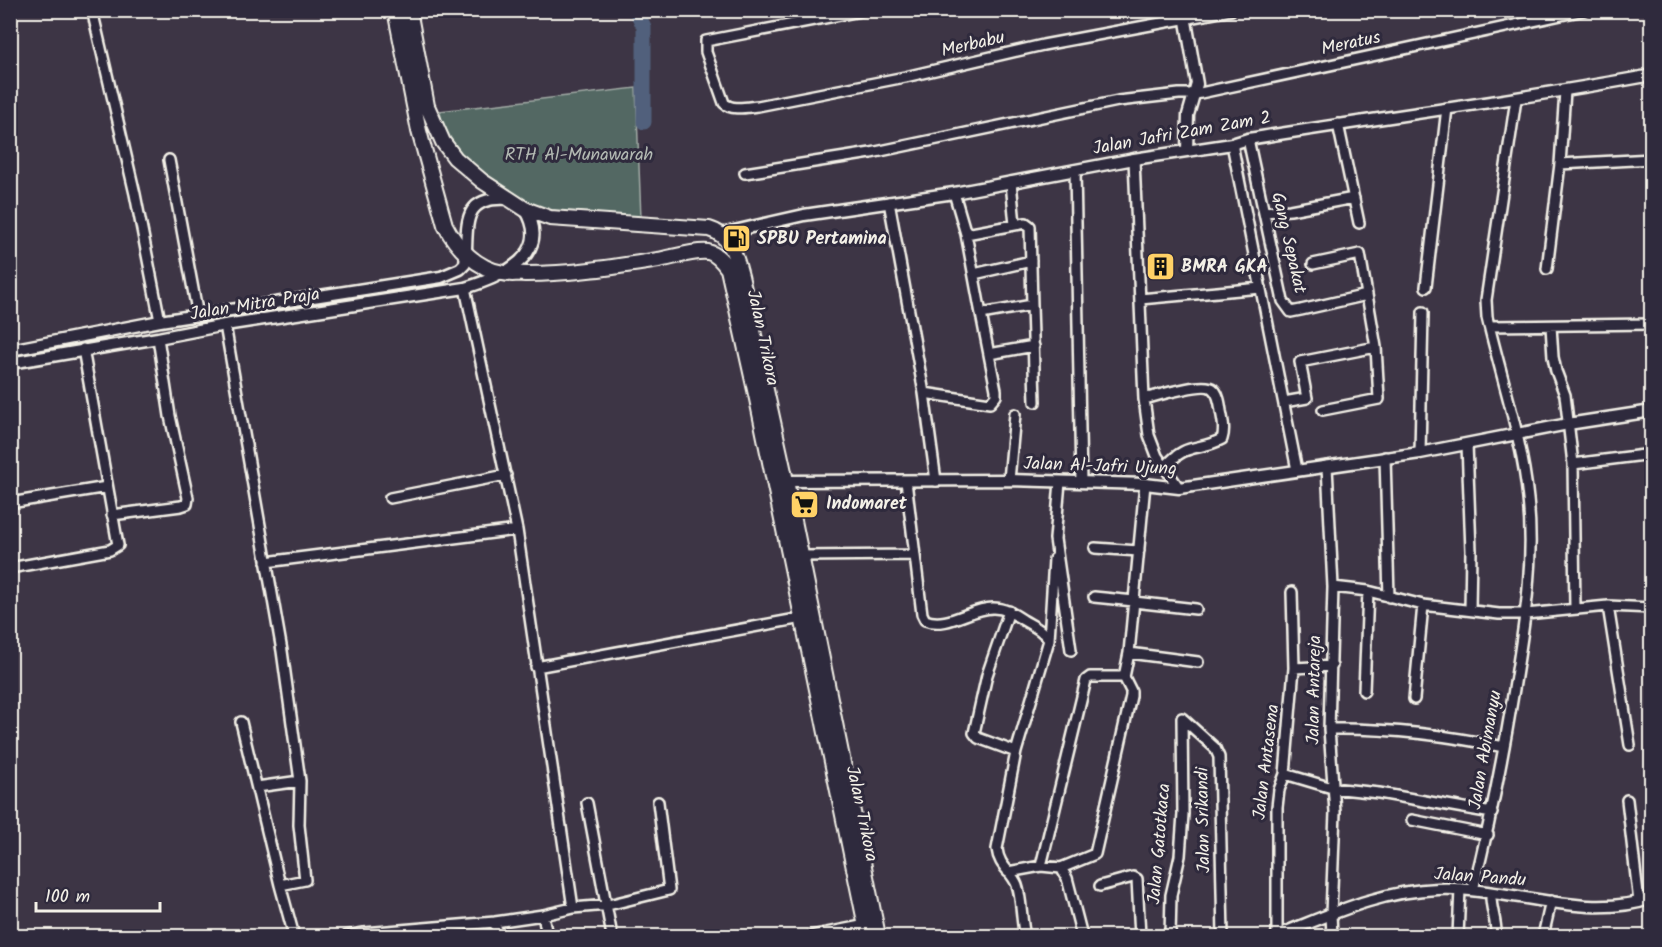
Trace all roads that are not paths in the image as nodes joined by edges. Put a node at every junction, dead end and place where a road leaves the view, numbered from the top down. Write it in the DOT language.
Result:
graph roads {
  1 [pos="92,10"];
  2 [pos="394,10"];
  3 [pos="409,10"];
  4 [pos="866,10"];
  5 [pos="1231,10"];
  6 [pos="1584,10"];
  7 [pos="1554,14"];
  8 [pos="1185,15"];
  9 [pos="1652,75"];
  10 [pos="1565,91"];
  11 [pos="1196,94"];
  12 [pos="1516,99"];
  13 [pos="1447,108"];
  14 [pos="1338,124"];
  15 [pos="1248,139"];
  16 [pos="1232,144"];
  17 [pos="1187,150"];
  18 [pos="1134,159"];
  19 [pos="1652,159"];
  20 [pos="169,160"];
  21 [pos="1560,164"];
  22 [pos="1075,170"];
  23 [pos="745,173"];
  24 [pos="1011,182"];
  25 [pos="954,193"];
  26 [pos="1354,198"];
  27 [pos="509,199"];
  28 [pos="889,202"];
  29 [pos="525,208"];
  30 [pos="1264,212"];
  31 [pos="1359,223"];
  32 [pos="1015,225"];
  33 [pos="721,234"];
  34 [pos="966,234"];
  35 [pos="466,254"];
  36 [pos="1031,261"];
  37 [pos="1314,264"];
  38 [pos="1547,269"];
  39 [pos="502,273"];
  40 [pos="974,274"];
  41 [pos="1426,287"];
  42 [pos="465,288"];
  43 [pos="1260,288"];
  44 [pos="1367,295"];
  45 [pos="1140,299"];
  46 [pos="1032,305"];
  47 [pos="1423,312"];
  48 [pos="981,314"];
  49 [pos="198,316"];
  50 [pos="160,321"];
  51 [pos="1652,324"];
  52 [pos="225,325"];
  53 [pos="1489,326"];
  54 [pos="1551,326"];
  55 [pos="158,338"];
  56 [pos="1034,346"];
  57 [pos="1376,347"];
  58 [pos="83,349"];
  59 [pos="10,350"];
  60 [pos="989,354"];
  61 [pos="10,363"];
  62 [pos="924,393"];
  63 [pos="762,398"];
  64 [pos="1144,399"];
  65 [pos="1035,402"];
  66 [pos="1284,402"];
  67 [pos="1323,410"];
  68 [pos="1652,411"];
  69 [pos="1015,414"];
  70 [pos="766,416"];
  71 [pos="1568,424"];
  72 [pos="1516,434"];
  73 [pos="1467,444"];
  74 [pos="1420,453"];
  75 [pos="1652,454"];
  76 [pos="1385,457"];
  77 [pos="1573,464"];
  78 [pos="1327,466"];
  79 [pos="1166,467"];
  80 [pos="1297,470"];
  81 [pos="506,475"];
  82 [pos="1009,480"];
  83 [pos="786,481"];
  84 [pos="906,481"];
  85 [pos="936,481"];
  86 [pos="1060,482"];
  87 [pos="1081,482"];
  88 [pos="1145,484"];
  89 [pos="107,487"];
  90 [pos="1179,488"];
  91 [pos="390,498"];
  92 [pos="10,502"];
  93 [pos="112,515"];
  94 [pos="517,530"];
  95 [pos="1055,539"];
  96 [pos="1095,548"];
  97 [pos="1139,551"];
  98 [pos="915,555"];
  99 [pos="800,556"];
  100 [pos="266,562"];
  101 [pos="10,568"];
  102 [pos="1333,587"];
  103 [pos="1368,591"];
  104 [pos="1292,592"];
  105 [pos="1094,597"];
  106 [pos="1389,597"];
  107 [pos="1134,602"];
  108 [pos="1423,605"];
  109 [pos="1608,606"];
  110 [pos="1575,608"];
  111 [pos="1652,608"];
  112 [pos="1196,609"];
  113 [pos="1470,610"];
  114 [pos="1009,611"];
  115 [pos="1526,614"];
  116 [pos="802,618"];
  117 [pos="1049,640"];
  118 [pos="1071,650"];
  119 [pos="1129,653"];
  120 [pos="1198,662"];
  121 [pos="536,666"];
  122 [pos="1332,666"];
  123 [pos="1294,668"];
  124 [pos="1124,677"];
  125 [pos="1364,691"];
  126 [pos="1414,699"];
  127 [pos="1182,718"];
  128 [pos="242,722"];
  129 [pos="1329,729"];
  130 [pos="1630,745"];
  131 [pos="1504,747"];
  132 [pos="1016,752"];
  133 [pos="1285,774"];
  134 [pos="300,781"];
  135 [pos="257,788"];
  136 [pos="1332,788"];
  137 [pos="1628,801"];
  138 [pos="658,802"];
  139 [pos="587,803"];
  140 [pos="1492,813"];
  141 [pos="1412,820"];
  142 [pos="1488,834"];
  143 [pos="1041,866"];
  144 [pos="1061,868"];
  145 [pos="1008,872"];
  146 [pos="280,885"];
  147 [pos="1100,886"];
  148 [pos="1460,889"];
  149 [pos="1473,891"];
  150 [pos="1491,893"];
  151 [pos="1652,898"];
  152 [pos="1551,901"];
  153 [pos="1639,902"];
  154 [pos="608,905"];
  155 [pos="573,908"];
  156 [pos="1331,914"];
  157 [pos="543,915"];
  158 [pos="495,922"];
  159 [pos="867,931"];
  160 [pos="294,936"];
  161 [pos="347,936"];
  162 [pos="498,936"];
  163 [pos="547,936"];
  164 [pos="612,936"];
  165 [pos="812,936"];
  166 [pos="878,936"];
  167 [pos="1025,936"];
  168 [pos="1082,936"];
  169 [pos="1140,936"];
  170 [pos="1170,936"];
  171 [pos="1223,936"];
  172 [pos="1276,936"];
  173 [pos="1332,936"];
  174 [pos="1458,936"];
  175 [pos="1496,936"];
  176 [pos="1543,936"];
  1 -- 50 [label="street"];
  2 -- 35 [label="main road, Jalan Trikora"];
  3 -- 27 [label="main road"];
  4 -- 8 [label="street, Merbabu"];
  5 -- 8 [label="street, Merbabu"];
  6 -- 7 [label="street, Meratus"];
  7 -- 11 [label="street, Meratus"];
  8 -- 11 [label="street"];
  9 -- 10 [label="street, Jalan Jafri Zam Zam 2"];
  10 -- 12 [label="street, Jalan Jafri Zam Zam 2"];
  10 -- 21 [label="street"];
  11 -- 17 [label="street"];
  11 -- 23 [label="street, Meratus"];
  12 -- 13 [label="street, Jalan Jafri Zam Zam 2"];
  12 -- 53 [label="street, Jalan Abimanyu"];
  13 -- 14 [label="street, Jalan Jafri Zam Zam 2"];
  13 -- 41 [label="street"];
  14 -- 15 [label="street, Jalan Jafri Zam Zam 2"];
  14 -- 26 [label="street"];
  15 -- 16 [label="street, Jalan Jafri Zam Zam 2"];
  15 -- 30 [label="street, Gang Sepakat"];
  16 -- 17 [label="street, Jalan Jafri Zam Zam 2"];
  16 -- 43 [label="street"];
  17 -- 18 [label="street, Jalan Jafri Zam Zam 2"];
  18 -- 22 [label="street, Jalan Jafri Zam Zam 2"];
  18 -- 45 [label="street"];
  19 -- 21 [label="street"];
  20 -- 49 [label="street"];
  21 -- 38 [label="street"];
  22 -- 24 [label="street, Jalan Jafri Zam Zam 2"];
  22 -- 87 [label="street"];
  24 -- 25 [label="street, Jalan Jafri Zam Zam 2"];
  24 -- 32 [label="street"];
  25 -- 28 [label="street, Jalan Jafri Zam Zam 2"];
  25 -- 34 [label="street"];
  26 -- 30 [label="street"];
  26 -- 31 [label="street"];
  27 -- 29 [label="main road"];
  27 -- 35 [label="street"];
  28 -- 33 [label="street, Jalan Jafri Zam Zam 2"];
  28 -- 62 [label="street"];
  29 -- 33 [label="main road"];
  29 -- 39 [label="street"];
  30 -- 44 [label="street, Gang Sepakat"];
  32 -- 34 [label="street"];
  32 -- 36 [label="street"];
  33 -- 63 [label="main road, Jalan Trikora"];
  34 -- 40 [label="street"];
  35 -- 39 [label="main road, Jalan Trikora"];
  35 -- 49 [label="street, Jalan Mitra Praja"];
  36 -- 40 [label="street"];
  36 -- 46 [label="street"];
  37 -- 44 [label="street"];
  39 -- 42 [label="street, Jalan Mitra Praja"];
  39 -- 63 [label="main road, Jalan Trikora"];
  40 -- 48 [label="street"];
  42 -- 52 [label="street, Jalan Mitra Praja"];
  42 -- 81 [label="street"];
  43 -- 45 [label="street"];
  43 -- 66 [label="street"];
  44 -- 57 [label="street"];
  45 -- 64 [label="street"];
  46 -- 48 [label="street"];
  46 -- 56 [label="street"];
  47 -- 74 [label="street"];
  48 -- 60 [label="street"];
  49 -- 50 [label="street, Jalan Mitra Praja"];
  50 -- 59 [label="street, Jalan Mitra Praja"];
  51 -- 54 [label="street"];
  52 -- 55 [label="street, Jalan Mitra Praja"];
  52 -- 100 [label="street"];
  53 -- 54 [label="street"];
  53 -- 72 [label="street, Jalan Abimanyu"];
  54 -- 71 [label="street"];
  55 -- 58 [label="street, Jalan Mitra Praja"];
  55 -- 93 [label="street"];
  56 -- 60 [label="street"];
  56 -- 65 [label="street"];
  57 -- 66 [label="street"];
  57 -- 67 [label="street"];
  58 -- 61 [label="street, Jalan Mitra Praja"];
  58 -- 89 [label="street"];
  60 -- 62 [label="street"];
  62 -- 85 [label="street"];
  63 -- 70 [label="main road, Jalan Trikora"];
  64 -- 79 [label="street"];
  64 -- 79 [label="street"];
  66 -- 80 [label="street"];
  68 -- 71 [label="street, Jalan Al-Jafri Ujung"];
  69 -- 82 [label="street"];
  70 -- 83 [label="main road, Jalan Trikora"];
  70 -- 116 [label="main road, Jalan Trikora"];
  71 -- 72 [label="street, Jalan Al-Jafri Ujung"];
  71 -- 77 [label="street"];
  72 -- 73 [label="street, Jalan Al-Jafri Ujung"];
  72 -- 115 [label="street, Jalan Abimanyu"];
  73 -- 74 [label="street, Jalan Al-Jafri Ujung"];
  73 -- 113 [label="street"];
  74 -- 76 [label="street, Jalan Al-Jafri Ujung"];
  75 -- 77 [label="street"];
  76 -- 78 [label="street, Jalan Al-Jafri Ujung"];
  76 -- 106 [label="street"];
  77 -- 110 [label="street"];
  78 -- 80 [label="street, Jalan Al-Jafri Ujung"];
  78 -- 102 [label="street, Jalan Antareja"];
  79 -- 90 [label="street"];
  80 -- 90 [label="street, Jalan Al-Jafri Ujung"];
  81 -- 91 [label="street"];
  81 -- 94 [label="street"];
  82 -- 85 [label="street, Jalan Al-Jafri Ujung"];
  82 -- 86 [label="street, Jalan Al-Jafri Ujung"];
  83 -- 84 [label="street, Jalan Al-Jafri Ujung"];
  83 -- 99 [label="main road, Jalan Trikora"];
  84 -- 85 [label="street, Jalan Al-Jafri Ujung"];
  84 -- 98 [label="street"];
  86 -- 87 [label="street, Jalan Al-Jafri Ujung"];
  86 -- 95 [label="street"];
  87 -- 88 [label="street, Jalan Al-Jafri Ujung"];
  88 -- 90 [label="street, Jalan Al-Jafri Ujung"];
  88 -- 97 [label="street"];
  89 -- 92 [label="street"];
  89 -- 93 [label="street"];
  93 -- 101 [label="street"];
  94 -- 100 [label="street"];
  94 -- 121 [label="street"];
  95 -- 117 [label="street"];
  95 -- 118 [label="street"];
  96 -- 97 [label="street"];
  97 -- 107 [label="street"];
  98 -- 99 [label="street"];
  98 -- 114 [label="street"];
  99 -- 166 [label="main road, Jalan Trikora"];
  100 -- 134 [label="street"];
  102 -- 103 [label="street"];
  102 -- 122 [label="street, Jalan Antareja"];
  103 -- 106 [label="street"];
  103 -- 125 [label="street"];
  104 -- 123 [label="street, Jalan Antasena"];
  105 -- 107 [label="street"];
  106 -- 108 [label="street"];
  107 -- 112 [label="street"];
  107 -- 119 [label="street"];
  108 -- 113 [label="street"];
  108 -- 126 [label="street"];
  109 -- 110 [label="street"];
  109 -- 111 [label="street"];
  109 -- 130 [label="street"];
  110 -- 115 [label="street"];
  113 -- 115 [label="street"];
  114 -- 117 [label="street"];
  114 -- 132 [label="street"];
  115 -- 131 [label="street, Jalan Abimanyu"];
  116 -- 121 [label="street"];
  116 -- 159 [label="main road, Jalan Trikora"];
  117 -- 132 [label="street"];
  119 -- 120 [label="street"];
  119 -- 124 [label="street"];
  121 -- 155 [label="street"];
  122 -- 123 [label="street"];
  122 -- 129 [label="street, Jalan Antareja"];
  123 -- 133 [label="street, Jalan Antasena"];
  124 -- 143 [label="street"];
  124 -- 144 [label="street"];
  127 -- 170 [label="street, Jalan Gatotkaca"];
  127 -- 171 [label="street, Jalan Srikandi"];
  128 -- 135 [label="street"];
  129 -- 131 [label="street"];
  129 -- 136 [label="street, Jalan Antareja"];
  131 -- 140 [label="street, Jalan Abimanyu"];
  132 -- 145 [label="street"];
  133 -- 136 [label="street"];
  133 -- 172 [label="street, Jalan Antasena"];
  134 -- 135 [label="street"];
  134 -- 146 [label="street"];
  135 -- 146 [label="street"];
  136 -- 140 [label="street"];
  136 -- 156 [label="street, Jalan Antareja"];
  137 -- 153 [label="street"];
  138 -- 154 [label="street"];
  139 -- 154 [label="street"];
  140 -- 142 [label="street, Jalan Abimanyu"];
  141 -- 142 [label="street"];
  142 -- 149 [label="street, Jalan Abimanyu"];
  143 -- 144 [label="street"];
  143 -- 145 [label="street"];
  144 -- 168 [label="street"];
  145 -- 167 [label="street"];
  146 -- 160 [label="street"];
  147 -- 169 [label="street"];
  148 -- 149 [label="street, Jalan Pandu"];
  148 -- 156 [label="street, Jalan Pandu"];
  148 -- 174 [label="street"];
  149 -- 150 [label="street, Jalan Pandu"];
  150 -- 152 [label="street, Jalan Pandu"];
  150 -- 175 [label="street"];
  151 -- 153 [label="street, Jalan Pandu"];
  152 -- 153 [label="street, Jalan Pandu"];
  152 -- 176 [label="street"];
  154 -- 155 [label="street"];
  154 -- 164 [label="street"];
  155 -- 157 [label="street"];
  156 -- 172 [label="street, Jalan Pandu"];
  156 -- 173 [label="street, Jalan Antareja"];
  157 -- 158 [label="street"];
  157 -- 163 [label="street"];
  158 -- 161 [label="street"];
  158 -- 162 [label="street"];
  159 -- 165 [label="street"];
}
